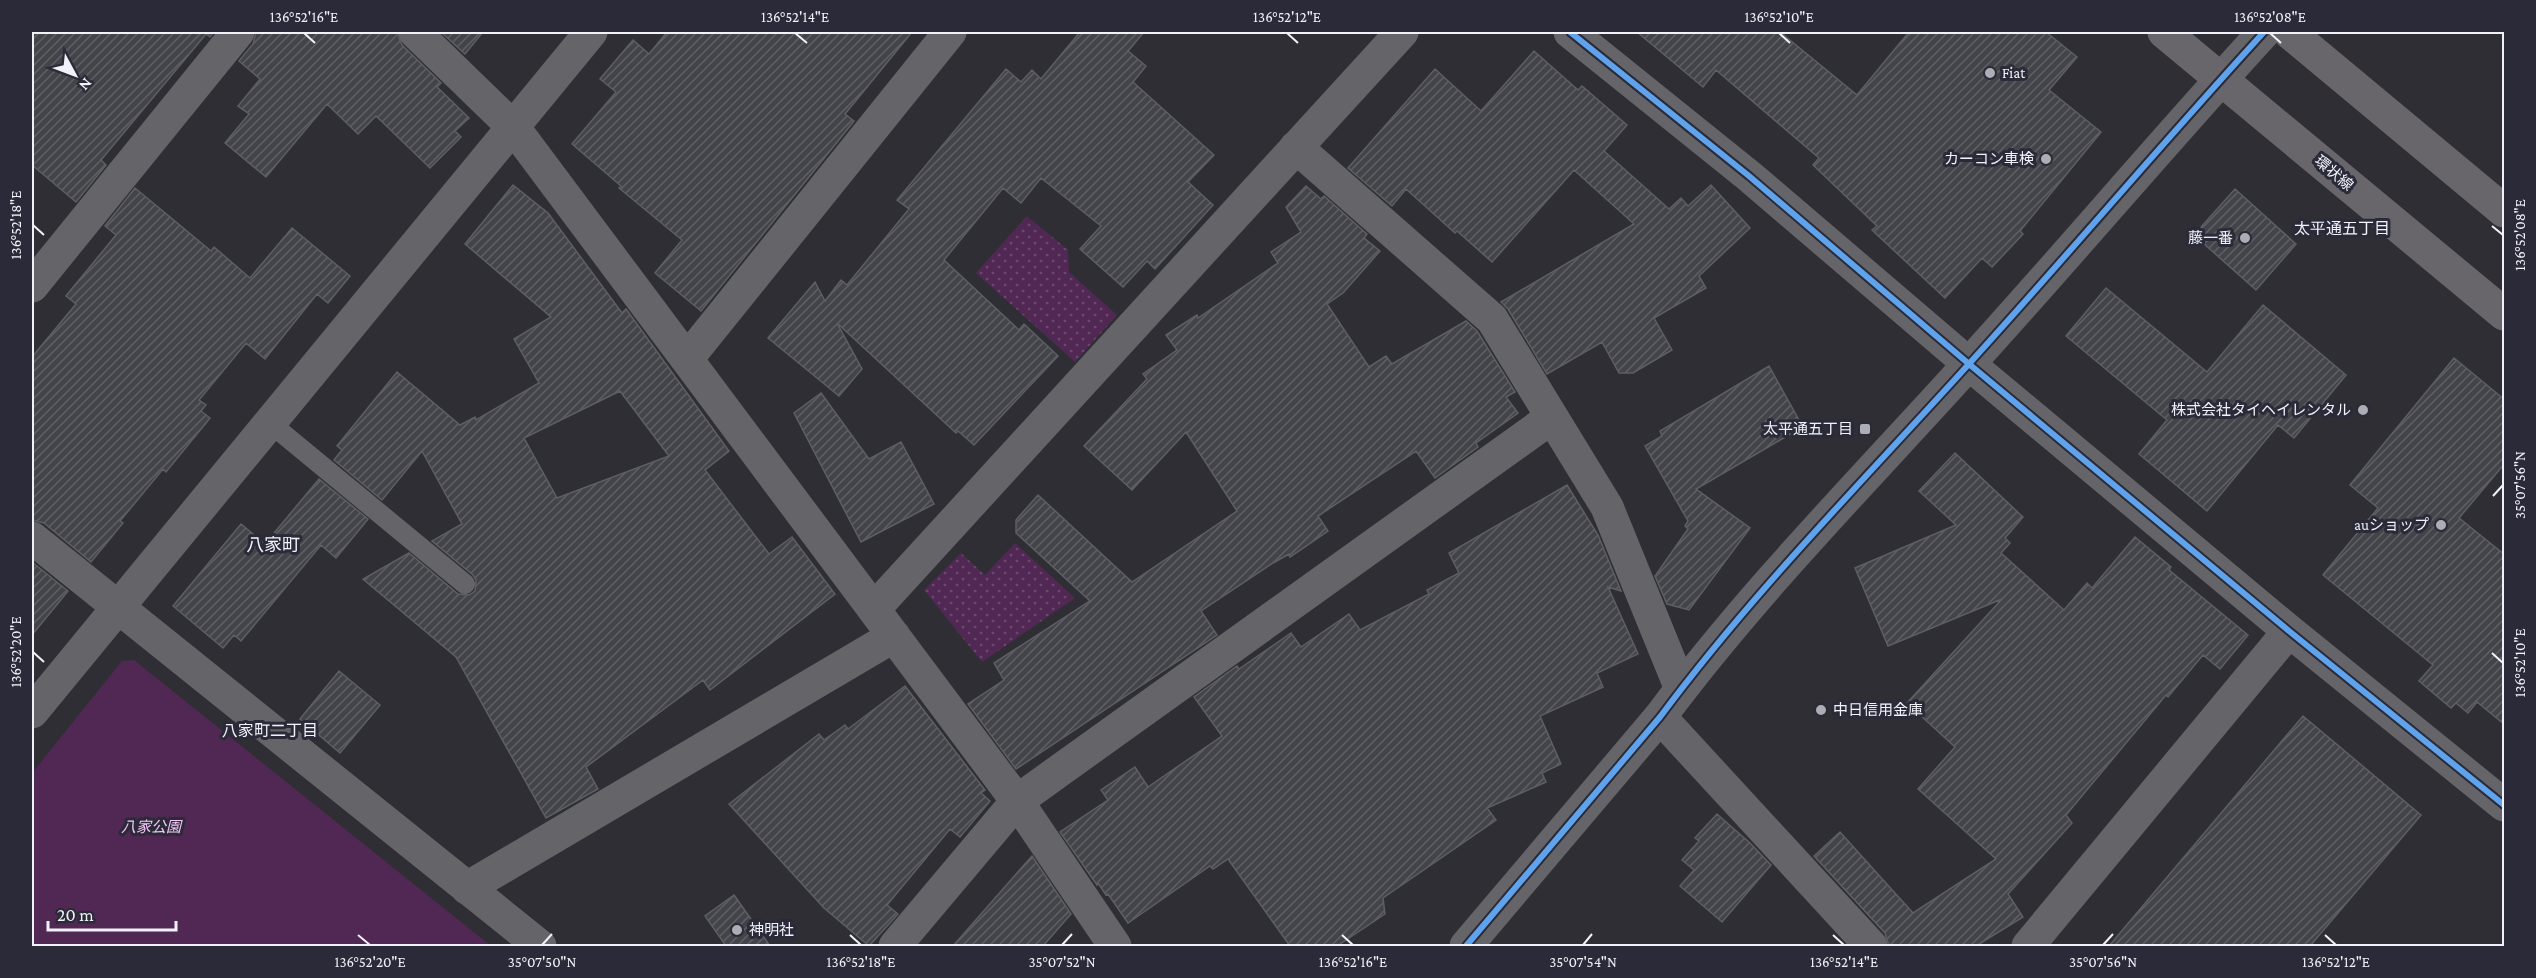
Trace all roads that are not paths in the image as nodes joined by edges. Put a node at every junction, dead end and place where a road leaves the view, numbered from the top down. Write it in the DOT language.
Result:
graph roads {
  1 [pos="238,32"];
  2 [pos="415,32"];
  3 [pos="591,32"];
  4 [pos="950,32"];
  5 [pos="1402,32"];
  6 [pos="1570,32"];
  7 [pos="2164,32"];
  8 [pos="2264,32"];
  9 [pos="2289,32"];
  10 [pos="2221,79"];
  11 [pos="514,128"];
  12 [pos="1296,147"];
  13 [pos="2505,211"];
  14 [pos="32,286"];
  15 [pos="2505,314"];
  16 [pos="687,359"];
  17 [pos="1969,364"];
  18 [pos="1551,418"];
  19 [pos="270,423"];
  20 [pos="32,538"];
  21 [pos="465,584"];
  22 [pos="118,607"];
  23 [pos="874,609"];
  24 [pos="2289,631"];
  25 [pos="894,636"];
  26 [pos="1681,689"];
  27 [pos="32,712"];
  28 [pos="1660,717"];
  29 [pos="1017,801"];
  30 [pos="2505,805"];
  31 [pos="467,888"];
  32 [pos="540,946"];
  33 [pos="895,946"];
  34 [pos="1115,946"];
  35 [pos="1466,946"];
  36 [pos="1872,946"];
  37 [pos="2028,946"];
  1 -- 14 [label="street"];
  2 -- 11 [label="street"];
  3 -- 11 [label="street"];
  4 -- 16 [label="street"];
  5 -- 12 [label="street"];
  6 -- 17 [label="street"];
  7 -- 10 [label="main road, 環状線"];
  8 -- 10 [label="street"];
  9 -- 13 [label="main road"];
  10 -- 15 [label="main road, 環状線"];
  10 -- 17 [label="street"];
  11 -- 16 [label="street"];
  11 -- 19 [label="street"];
  12 -- 18 [label="street"];
  12 -- 23 [label="street"];
  16 -- 23 [label="street"];
  17 -- 24 [label="street"];
  17 -- 26 [label="street"];
  18 -- 26 [label="street"];
  18 -- 29 [label="street"];
  19 -- 21 [label="lane"];
  19 -- 22 [label="street"];
  20 -- 22 [label="street"];
  22 -- 27 [label="street"];
  22 -- 31 [label="street"];
  23 -- 25 [label="street"];
  24 -- 30 [label="street"];
  24 -- 37 [label="street"];
  25 -- 29 [label="street"];
  25 -- 31 [label="street"];
  26 -- 28 [label="street"];
  28 -- 35 [label="street"];
  28 -- 36 [label="street"];
  29 -- 33 [label="street"];
  29 -- 34 [label="street"];
  31 -- 32 [label="street"];
}
